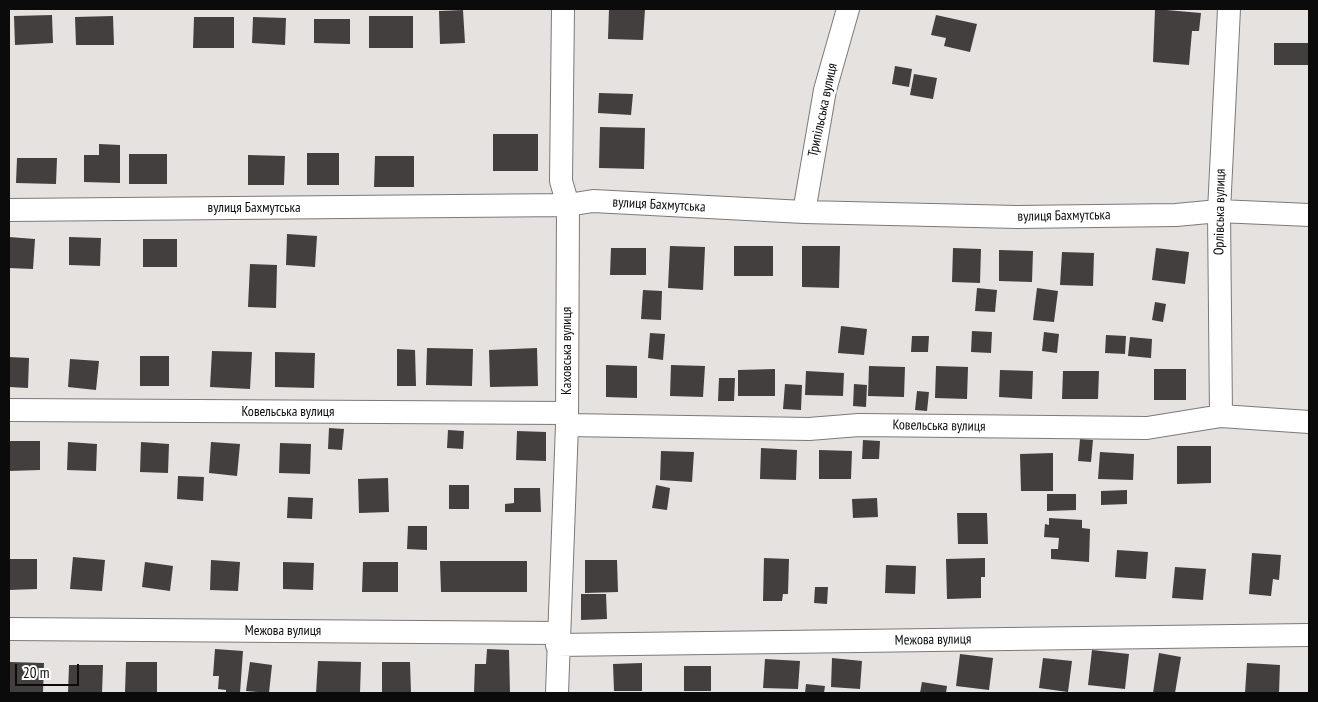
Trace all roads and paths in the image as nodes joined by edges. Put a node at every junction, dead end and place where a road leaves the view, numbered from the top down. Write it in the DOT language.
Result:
graph roads {
  1 [pos="562,9"];
  2 [pos="848,9"];
  3 [pos="1229,9"];
  4 [pos="568,206"];
  5 [pos="9,210"];
  6 [pos="1219,211"];
  7 [pos="804,212"];
  8 [pos="1309,215"];
  9 [pos="9,410"];
  10 [pos="1221,416"];
  11 [pos="567,419"];
  12 [pos="1309,422"];
  13 [pos="9,629"];
  14 [pos="1309,635"];
  15 [pos="558,639"];
  16 [pos="557,693"];
  1 -- 4 [label="street, Каховська вулиця"];
  2 -- 7 [label="street, Трипільська вулиця"];
  3 -- 6 [label="street, Орлівська вулиця"];
  4 -- 5 [label="street, вулиця Бахмутська"];
  4 -- 7 [label="street, вулиця Бахмутська"];
  4 -- 11 [label="street, Каховська вулиця"];
  6 -- 7 [label="street, вулиця Бахмутська"];
  6 -- 8 [label="street, вулиця Бахмутська"];
  6 -- 10 [label="street, Орлівська вулиця"];
  9 -- 11 [label="street, Ковельська вулиця"];
  10 -- 11 [label="street, Ковельська вулиця"];
  10 -- 12 [label="street, Ковельська вулиця"];
  11 -- 15 [label="street, Каховська вулиця"];
  13 -- 15 [label="street, Межова вулиця"];
  14 -- 15 [label="street, Межова вулиця"];
  15 -- 16 [label="street, Каховська вулиця"];
}
